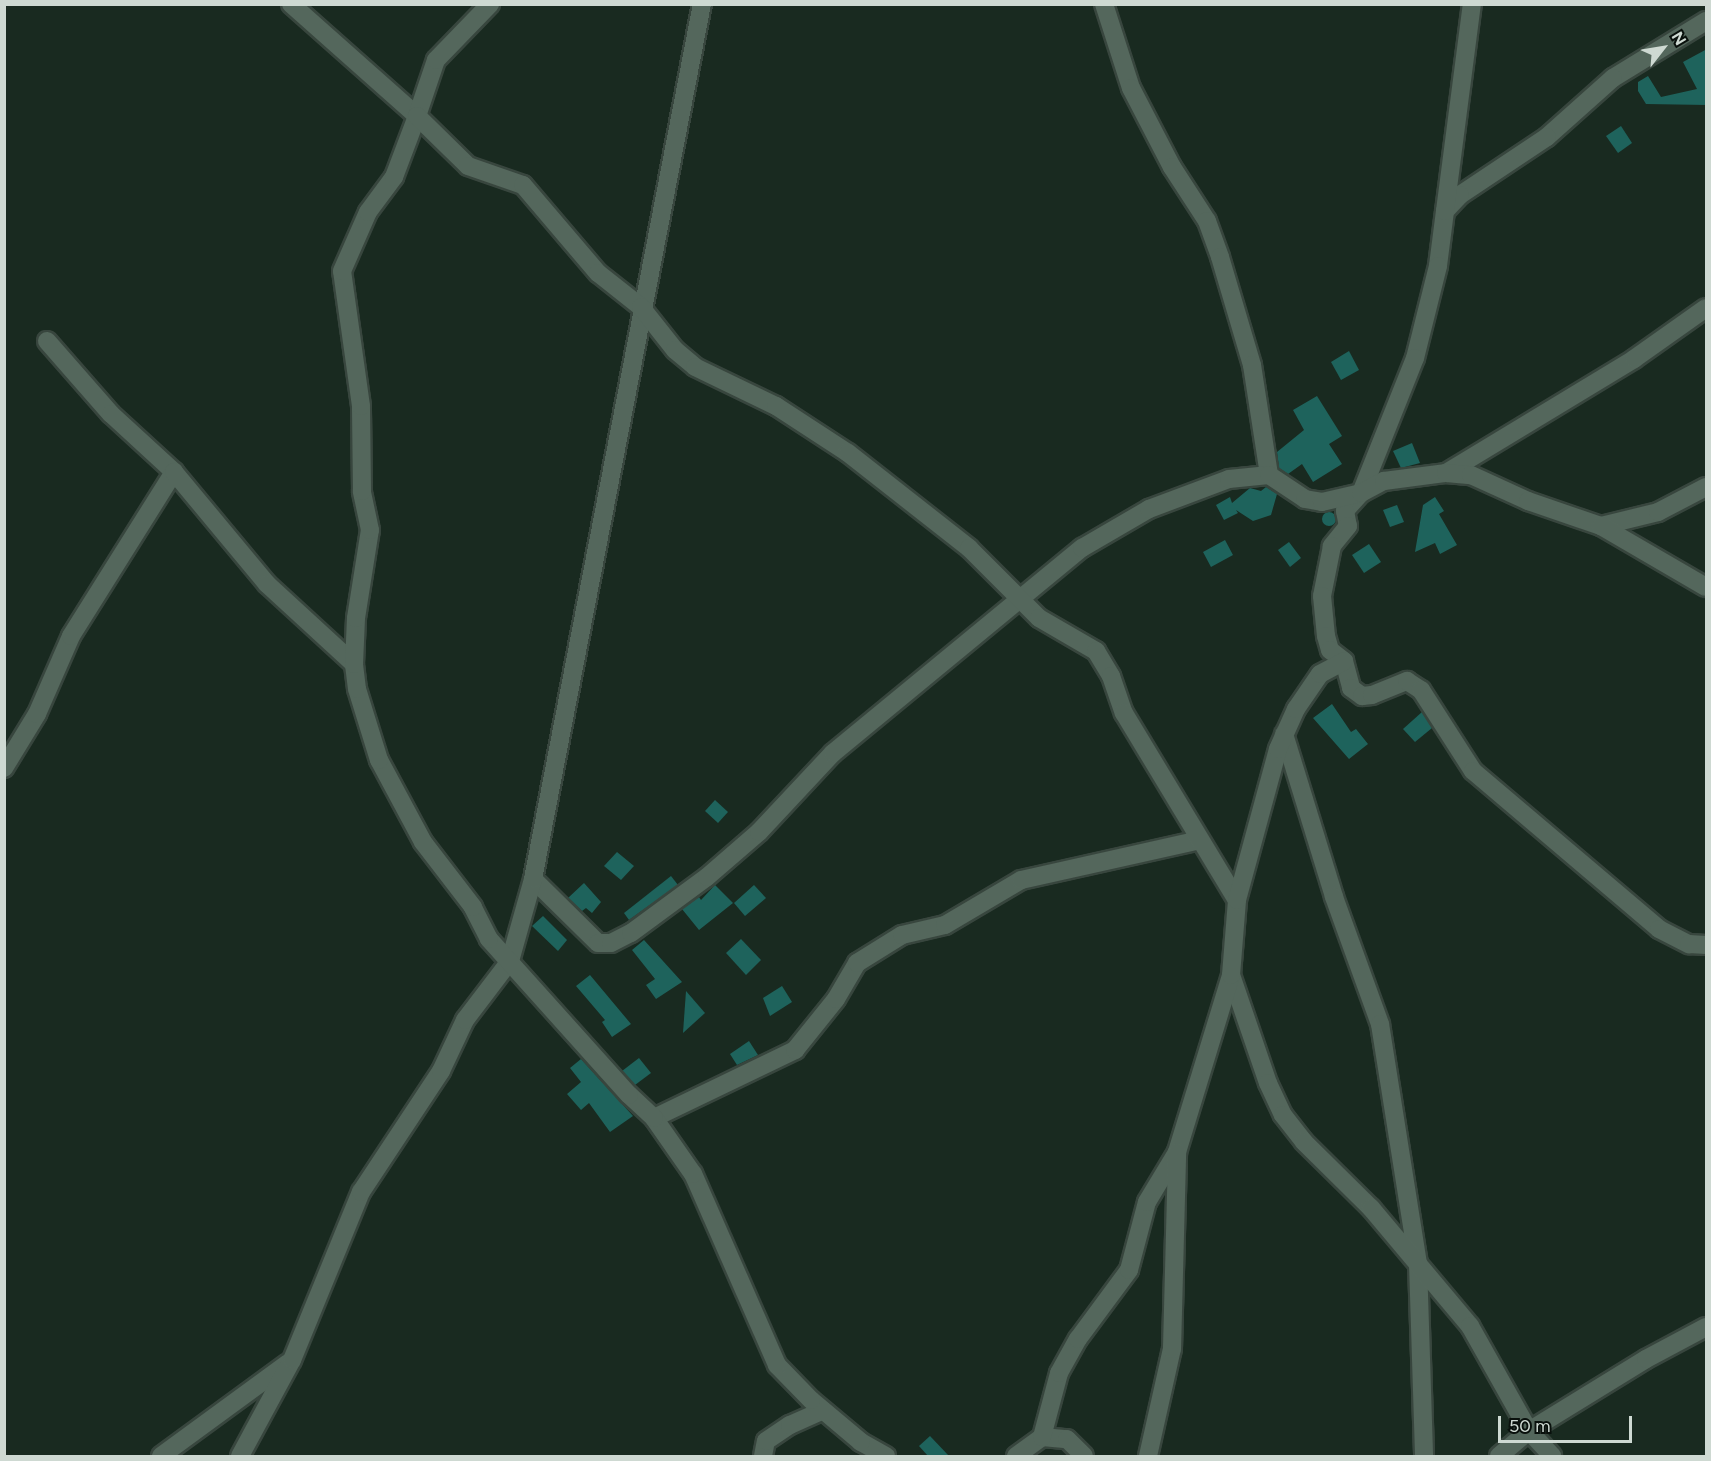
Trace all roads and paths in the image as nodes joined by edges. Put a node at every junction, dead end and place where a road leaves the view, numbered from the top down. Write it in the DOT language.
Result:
graph roads {
  1 [pos="291,4"];
  2 [pos="490,4"];
  3 [pos="702,4"];
  4 [pos="1104,4"];
  5 [pos="1472,4"];
  6 [pos="1707,21"];
  7 [pos="417,116"];
  8 [pos="1445,211"];
  9 [pos="641,307"];
  10 [pos="1707,308"];
  11 [pos="47,341"];
  12 [pos="174,472"];
  13 [pos="1446,473"];
  14 [pos="1269,475"];
  15 [pos="1707,488"];
  16 [pos="1361,493"];
  17 [pos="1601,526"];
  18 [pos="1707,587"];
  19 [pos="1020,601"];
  20 [pos="1344,661"];
  21 [pos="354,664"];
  22 [pos="1284,734"];
  23 [pos="4,768"];
  24 [pos="1200,840"];
  25 [pos="533,879"];
  26 [pos="1237,900"];
  27 [pos="1707,945"];
  28 [pos="510,961"];
  29 [pos="1231,975"];
  30 [pos="654,1118"];
  31 [pos="1177,1152"];
  32 [pos="1418,1263"];
  33 [pos="1707,1327"];
  34 [pos="292,1360"];
  35 [pos="823,1410"];
  36 [pos="1529,1431"];
  37 [pos="1042,1437"];
  38 [pos="161,1456"];
  39 [pos="240,1456"];
  40 [pos="763,1456"];
  41 [pos="886,1456"];
  42 [pos="1016,1456"];
  43 [pos="1084,1456"];
  44 [pos="1148,1456"];
  45 [pos="1424,1456"];
  46 [pos="1499,1456"];
  47 [pos="1552,1456"];
  1 -- 7 [label="street"];
  2 -- 7 [label="street"];
  3 -- 9 [label="street"];
  4 -- 14 [label="street"];
  5 -- 8 [label="street"];
  6 -- 8 [label="street"];
  7 -- 9 [label="street"];
  7 -- 21 [label="street"];
  8 -- 16 [label="street"];
  9 -- 19 [label="street"];
  9 -- 25 [label="street"];
  10 -- 13 [label="street"];
  11 -- 12 [label="street"];
  12 -- 21 [label="street"];
  12 -- 23 [label="street"];
  13 -- 16 [label="street"];
  13 -- 17 [label="street"];
  14 -- 16 [label="street"];
  14 -- 19 [label="street"];
  15 -- 17 [label="street"];
  16 -- 20 [label="street"];
  17 -- 18 [label="street"];
  19 -- 24 [label="street"];
  19 -- 25 [label="street"];
  20 -- 22 [label="street"];
  20 -- 27 [label="street"];
  21 -- 28 [label="street"];
  22 -- 26 [label="street"];
  22 -- 32 [label="street"];
  24 -- 26 [label="street"];
  24 -- 30 [label="street"];
  25 -- 28 [label="street"];
  26 -- 29 [label="street"];
  28 -- 30 [label="street"];
  28 -- 34 [label="street"];
  29 -- 31 [label="street"];
  29 -- 32 [label="street"];
  30 -- 35 [label="street"];
  31 -- 37 [label="street"];
  31 -- 44 [label="street"];
  32 -- 36 [label="street"];
  32 -- 45 [label="street"];
  33 -- 36 [label="street"];
  34 -- 38 [label="street"];
  34 -- 39 [label="street"];
  35 -- 40 [label="street"];
  35 -- 41 [label="street"];
  36 -- 46 [label="street"];
  36 -- 47 [label="street"];
  37 -- 42 [label="street"];
  37 -- 43 [label="street"];
}
